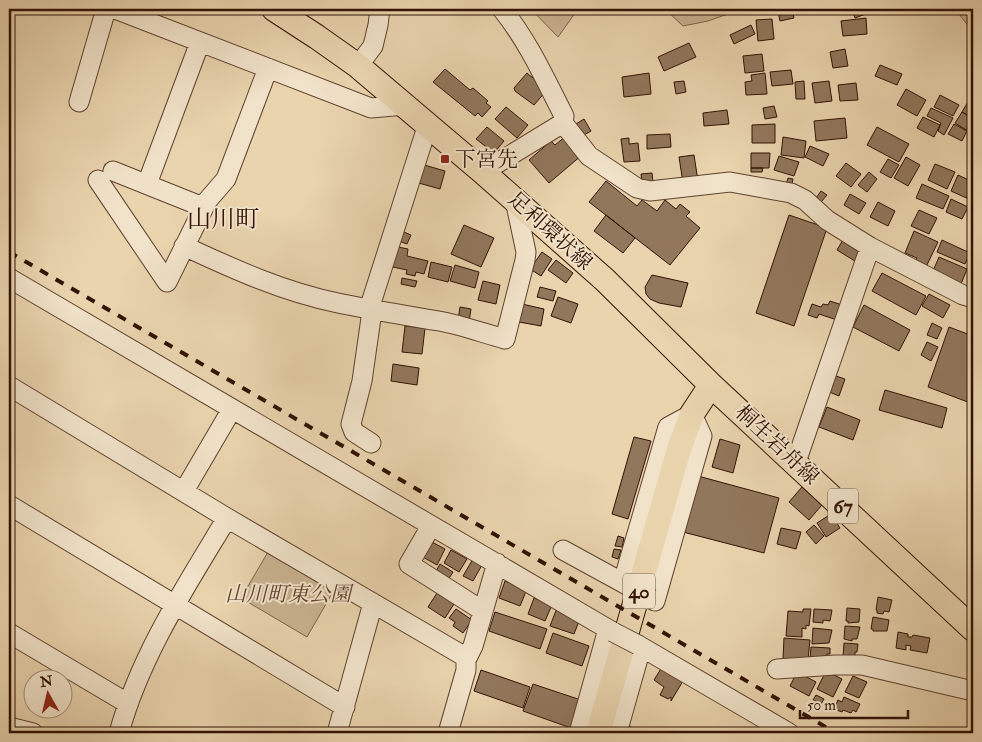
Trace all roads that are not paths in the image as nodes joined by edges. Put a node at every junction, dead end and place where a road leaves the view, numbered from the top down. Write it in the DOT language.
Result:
graph roads {
  1 [pos="106,9"];
  2 [pos="115,9"];
  3 [pos="274,9"];
  4 [pos="380,9"];
  5 [pos="502,9"];
  6 [pos="200,42"];
  7 [pos="358,66"];
  8 [pos="268,68"];
  9 [pos="79,102"];
  10 [pos="405,105"];
  11 [pos="563,123"];
  12 [pos="428,124"];
  13 [pos="483,172"];
  14 [pos="147,184"];
  15 [pos="515,200"];
  16 [pos="203,207"];
  17 [pos="184,246"];
  18 [pos="870,247"];
  19 [pos="9,278"];
  20 [pos="973,298"];
  21 [pos="371,310"];
  22 [pos="711,385"];
  23 [pos="9,386"];
  24 [pos="232,409"];
  25 [pos="692,414"];
  26 [pos="371,443"];
  27 [pos="796,462"];
  28 [pos="184,492"];
  29 [pos="9,505"];
  30 [pos="227,518"];
  31 [pos="431,526"];
  32 [pos="562,550"];
  33 [pos="497,562"];
  34 [pos="625,584"];
  35 [pos="372,603"];
  36 [pos="174,604"];
  37 [pos="483,611"];
  38 [pos="973,629"];
  39 [pos="610,631"];
  40 [pos="9,633"];
  41 [pos="640,646"];
  42 [pos="466,660"];
  43 [pos="776,669"];
  44 [pos="973,691"];
  45 [pos="127,703"];
  46 [pos="345,707"];
  47 [pos="9,727"];
  48 [pos="33,733"];
  49 [pos="119,733"];
  50 [pos="337,733"];
  51 [pos="448,733"];
  52 [pos="579,733"];
  53 [pos="598,733"];
  54 [pos="617,733"];
  55 [pos="789,733"];
  1 -- 9 [label="street"];
  2 -- 6 [label="street"];
  3 -- 7 [label="main road, 足利環状線"];
  4 -- 7 [label="street"];
  5 -- 11 [label="street"];
  6 -- 8 [label="street"];
  6 -- 14 [label="street"];
  7 -- 10 [label="main road, 足利環状線"];
  8 -- 10 [label="street"];
  8 -- 16 [label="street"];
  10 -- 12 [label="main road, 足利環状線"];
  11 -- 13 [label="street"];
  11 -- 18 [label="street"];
  12 -- 13 [label="main road, 足利環状線"];
  12 -- 21 [label="street"];
  13 -- 15 [label="main road, 足利環状線"];
  14 -- 16 [label="street"];
  14 -- 17 [label="street"];
  15 -- 21 [label="street"];
  15 -- 22 [label="main road, 足利環状線"];
  16 -- 17 [label="street"];
  17 -- 21 [label="street"];
  18 -- 20 [label="street"];
  18 -- 27 [label="street"];
  19 -- 24 [label="street"];
  21 -- 26 [label="street"];
  22 -- 25 [label="main road, 40"];
  22 -- 27 [label="main road, 桐生岩舟線 / 67"];
  23 -- 28 [label="street"];
  24 -- 28 [label="street"];
  24 -- 31 [label="street"];
  25 -- 34 [label="street"];
  25 -- 34 [label="street, bridge"];
  25 -- 53 [label="main road, 40"];
  27 -- 38 [label="main road, 桐生岩舟線 / 67"];
  28 -- 30 [label="street"];
  29 -- 36 [label="street"];
  30 -- 35 [label="street"];
  30 -- 36 [label="street"];
  31 -- 33 [label="street"];
  31 -- 37 [label="street"];
  32 -- 34 [label="street"];
  33 -- 37 [label="street"];
  33 -- 39 [label="street"];
  35 -- 42 [label="street"];
  35 -- 46 [label="street"];
  36 -- 45 [label="street"];
  36 -- 46 [label="street"];
  37 -- 42 [label="street"];
  39 -- 41 [label="street, bridge"];
  39 -- 52 [label="street"];
  40 -- 45 [label="street"];
  41 -- 54 [label="street"];
  41 -- 55 [label="street"];
  42 -- 51 [label="street"];
  43 -- 44 [label="street"];
  45 -- 49 [label="street"];
  46 -- 50 [label="street"];
  47 -- 48 [label="street"];
}
